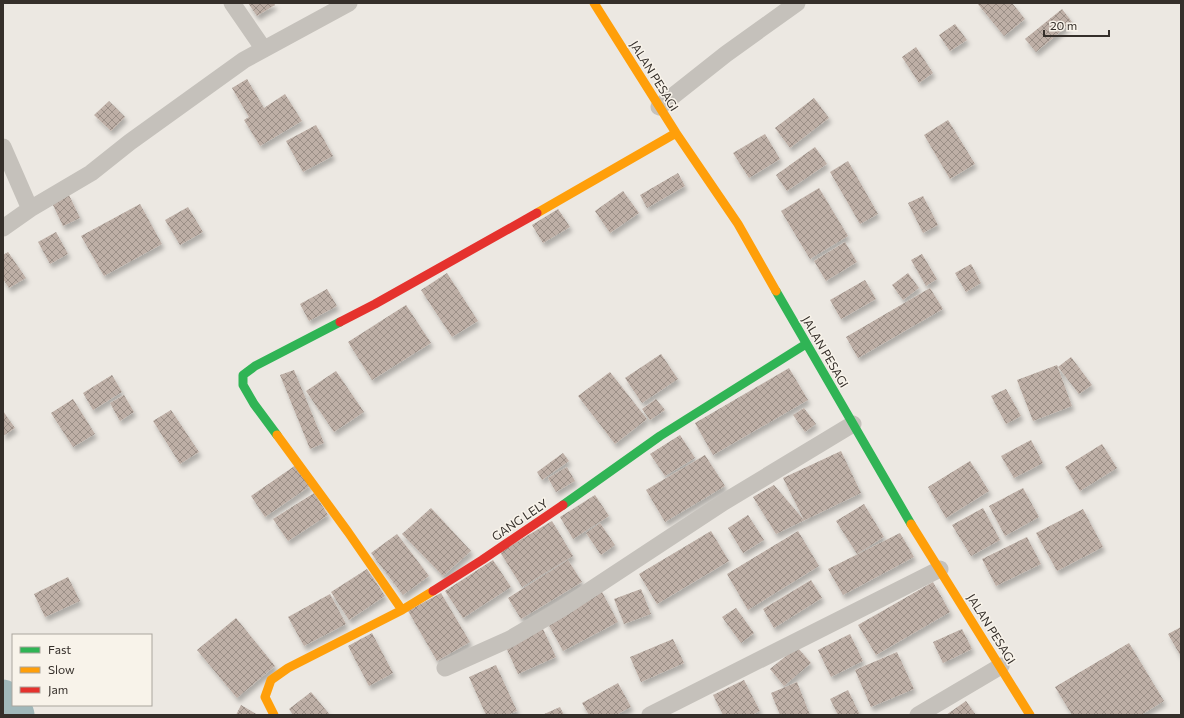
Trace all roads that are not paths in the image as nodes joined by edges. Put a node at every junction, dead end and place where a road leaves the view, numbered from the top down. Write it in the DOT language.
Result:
graph roads {
  1 [pos="232,3"];
  2 [pos="349,3"];
  3 [pos="594,3"];
  4 [pos="797,3"];
  5 [pos="263,48"];
  6 [pos="660,107"];
  7 [pos="676,133"];
  8 [pos="3,148"];
  9 [pos="30,209"];
  10 [pos="3,228"];
  11 [pos="806,344"];
  12 [pos="853,424"];
  13 [pos="940,569"];
  14 [pos="402,610"];
  15 [pos="1001,666"];
  16 [pos="445,668"];
  17 [pos="274,715"];
  18 [pos="650,715"];
  19 [pos="918,715"];
  20 [pos="1030,715"];
  1 -- 5 [label="street"];
  2 -- 5 [label="street"];
  3 -- 6 [label="street, JALAN PESAGI"];
  4 -- 6 [label="street"];
  5 -- 9 [label="street"];
  6 -- 7 [label="street, JALAN PESAGI"];
  7 -- 11 [label="street, JALAN PESAGI"];
  7 -- 14 [label="street"];
  8 -- 9 [label="street"];
  9 -- 10 [label="street"];
  11 -- 12 [label="street, JALAN PESAGI"];
  11 -- 14 [label="street, GANG LELY"];
  12 -- 13 [label="street, JALAN PESAGI"];
  12 -- 16 [label="street"];
  13 -- 15 [label="street, JALAN PESAGI"];
  13 -- 18 [label="street"];
  14 -- 17 [label="street, GANG LELY"];
  15 -- 19 [label="street"];
  15 -- 20 [label="street, JALAN PESAGI"];
}
